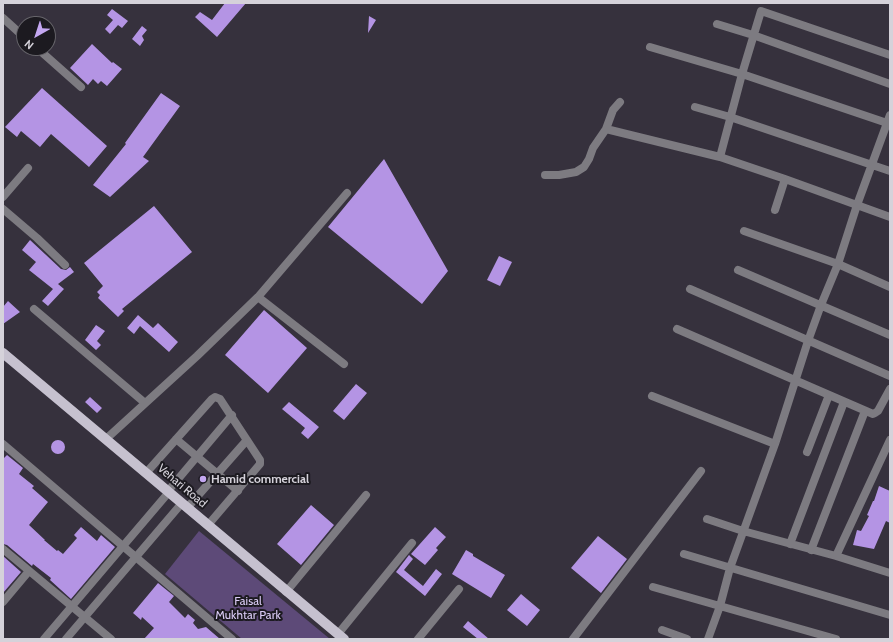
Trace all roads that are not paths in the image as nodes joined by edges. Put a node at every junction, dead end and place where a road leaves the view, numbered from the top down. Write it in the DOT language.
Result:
graph roads {
  1 [pos="3,18"];
  2 [pos="717,24"];
  3 [pos="16,30"];
  4 [pos="752,35"];
  5 [pos="650,47"];
  6 [pos="890,55"];
  7 [pos="46,56"];
  8 [pos="742,74"];
  9 [pos="890,84"];
  10 [pos="81,87"];
  11 [pos="620,102"];
  12 [pos="695,106"];
  13 [pos="730,117"];
  14 [pos="889,121"];
  15 [pos="606,129"];
  16 [pos="720,157"];
  17 [pos="872,165"];
  18 [pos="28,168"];
  19 [pos="890,172"];
  20 [pos="545,175"];
  21 [pos="785,179"];
  22 [pos="347,193"];
  23 [pos="3,197"];
  24 [pos="857,205"];
  25 [pos="3,209"];
  26 [pos="775,210"];
  27 [pos="890,217"];
  28 [pos="744,230"];
  29 [pos="838,264"];
  30 [pos="65,265"];
  31 [pos="738,270"];
  32 [pos="890,287"];
  33 [pos="690,289"];
  34 [pos="258,297"];
  35 [pos="821,305"];
  36 [pos="34,309"];
  37 [pos="677,328"];
  38 [pos="890,335"];
  39 [pos="808,341"];
  40 [pos="3,353"];
  41 [pos="344,364"];
  42 [pos="890,376"];
  43 [pos="796,380"];
  44 [pos="890,389"];
  45 [pos="829,395"];
  46 [pos="652,396"];
  47 [pos="888,399"];
  48 [pos="844,402"];
  49 [pos="145,403"];
  50 [pos="865,411"];
  51 [pos="232,415"];
  52 [pos="106,439"];
  53 [pos="176,439"];
  54 [pos="247,440"];
  55 [pos="890,440"];
  56 [pos="3,444"];
  57 [pos="775,444"];
  58 [pos="806,452"];
  59 [pos="197,456"];
  60 [pos="700,470"];
  61 [pos="146,473"];
  62 [pos="218,474"];
  63 [pos="238,490"];
  64 [pos="168,492"];
  65 [pos="366,494"];
  66 [pos="185,505"];
  67 [pos="707,519"];
  68 [pos="208,525"];
  69 [pos="743,531"];
  70 [pos="412,543"];
  71 [pos="790,544"];
  72 [pos="123,546"];
  73 [pos="3,549"];
  74 [pos="811,550"];
  75 [pos="684,554"];
  76 [pos="836,556"];
  77 [pos="136,557"];
  78 [pos="730,568"];
  79 [pos="29,571"];
  80 [pos="890,573"];
  81 [pos="653,587"];
  82 [pos="459,589"];
  83 [pos="286,592"];
  84 [pos="3,602"];
  85 [pos="72,606"];
  86 [pos="720,606"];
  87 [pos="890,615"];
  88 [pos="85,617"];
  89 [pos="662,630"];
  90 [pos="341,637"];
  91 [pos="678,637"];
  92 [pos="44,639"];
  93 [pos="66,639"];
  94 [pos="111,639"];
  95 [pos="232,639"];
  96 [pos="418,639"];
  97 [pos="573,639"];
  98 [pos="687,639"];
  99 [pos="708,639"];
  100 [pos="836,639"];
  1 -- 3 [label="street"];
  2 -- 4 [label="street"];
  4 -- 6 [label="street"];
  4 -- 8 [label="street"];
  4 -- 9 [label="street"];
  5 -- 8 [label="street"];
  7 -- 10 [label="street"];
  8 -- 13 [label="street"];
  8 -- 14 [label="street"];
  11 -- 15 [label="street"];
  12 -- 13 [label="street"];
  13 -- 16 [label="street"];
  13 -- 17 [label="street"];
  14 -- 17 [label="street"];
  15 -- 16 [label="street"];
  15 -- 20 [label="street"];
  16 -- 21 [label="street"];
  17 -- 19 [label="street"];
  17 -- 24 [label="street"];
  18 -- 23 [label="street"];
  21 -- 24 [label="street"];
  21 -- 26 [label="street"];
  22 -- 34 [label="street"];
  24 -- 27 [label="street"];
  24 -- 29 [label="street"];
  25 -- 30 [label="street"];
  28 -- 29 [label="street"];
  29 -- 32 [label="street"];
  29 -- 35 [label="street"];
  31 -- 35 [label="street"];
  33 -- 39 [label="street"];
  34 -- 41 [label="street"];
  34 -- 49 [label="street"];
  35 -- 38 [label="street"];
  35 -- 39 [label="street"];
  36 -- 49 [label="street"];
  37 -- 43 [label="street"];
  39 -- 42 [label="street"];
  39 -- 43 [label="street"];
  40 -- 52 [label="main road, Vehari Road"];
  43 -- 45 [label="street"];
  43 -- 57 [label="street"];
  44 -- 47 [label="street"];
  45 -- 48 [label="street"];
  45 -- 58 [label="street"];
  46 -- 57 [label="street"];
  47 -- 50 [label="street"];
  48 -- 50 [label="street"];
  48 -- 71 [label="street"];
  49 -- 52 [label="street"];
  50 -- 74 [label="street"];
  51 -- 53 [label="street"];
  51 -- 54 [label="street"];
  51 -- 59 [label="street"];
  52 -- 61 [label="main road, Vehari Road"];
  53 -- 59 [label="street"];
  53 -- 61 [label="street"];
  54 -- 62 [label="street"];
  54 -- 63 [label="street"];
  55 -- 76 [label="street"];
  56 -- 72 [label="street"];
  57 -- 69 [label="street"];
  59 -- 62 [label="street"];
  59 -- 64 [label="street"];
  60 -- 97 [label="street"];
  61 -- 64 [label="main road, Vehari Road"];
  62 -- 63 [label="street"];
  62 -- 66 [label="street"];
  63 -- 68 [label="street"];
  64 -- 66 [label="main road, Vehari Road"];
  64 -- 72 [label="street"];
  65 -- 83 [label="street"];
  66 -- 68 [label="main road, Vehari Road"];
  66 -- 77 [label="street"];
  67 -- 69 [label="street"];
  68 -- 83 [label="main road, Vehari Road"];
  69 -- 71 [label="street"];
  69 -- 78 [label="street"];
  70 -- 90 [label="street"];
  71 -- 74 [label="street"];
  72 -- 77 [label="street"];
  72 -- 85 [label="street"];
  73 -- 79 [label="street"];
  74 -- 76 [label="street"];
  75 -- 78 [label="street"];
  76 -- 80 [label="street"];
  77 -- 88 [label="street"];
  77 -- 95 [label="street"];
  78 -- 86 [label="street"];
  78 -- 87 [label="street"];
  79 -- 84 [label="street"];
  79 -- 85 [label="street"];
  81 -- 86 [label="street"];
  82 -- 96 [label="street"];
  83 -- 90 [label="main road, Vehari Road"];
  85 -- 88 [label="street"];
  85 -- 92 [label="street"];
  86 -- 99 [label="street"];
  86 -- 100 [label="street"];
  88 -- 93 [label="street"];
  88 -- 94 [label="street"];
  89 -- 91 [label="street"];
  91 -- 98 [label="street"];
}
